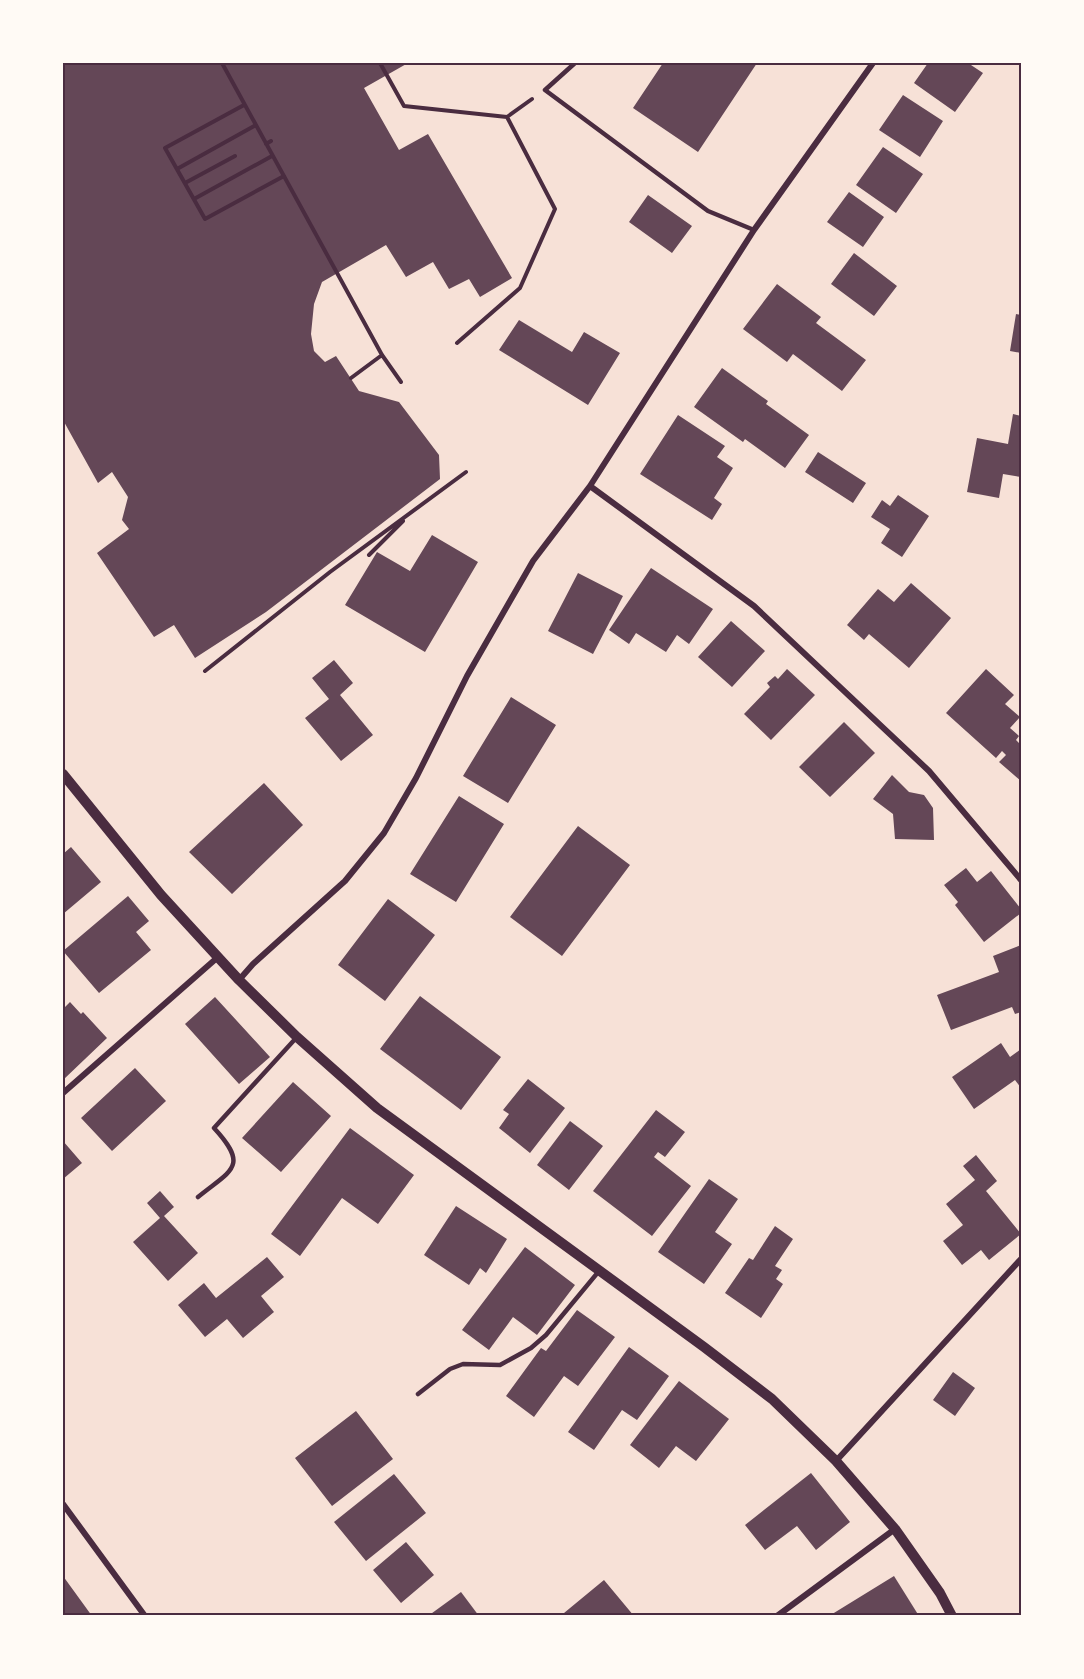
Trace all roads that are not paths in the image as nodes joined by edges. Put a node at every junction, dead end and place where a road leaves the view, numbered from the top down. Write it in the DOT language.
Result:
graph roads {
  1 [pos="575,63"];
  2 [pos="873,63"];
  3 [pos="754,230"];
  4 [pos="590,486"];
  5 [pos="63,774"];
  6 [pos="1021,880"];
  7 [pos="218,957"];
  8 [pos="239,980"];
  9 [pos="297,1037"];
  10 [pos="63,1093"];
  11 [pos="198,1197"];
  12 [pos="1021,1259"];
  13 [pos="598,1271"];
  14 [pos="418,1394"];
  15 [pos="836,1461"];
  16 [pos="63,1504"];
  17 [pos="895,1528"];
  18 [pos="145,1616"];
  19 [pos="777,1616"];
  20 [pos="952,1616"];
  1 -- 3 [label="lane"];
  2 -- 3 [label="street"];
  3 -- 4 [label="street"];
  4 -- 6 [label="street"];
  4 -- 8 [label="street"];
  5 -- 7 [label="street"];
  7 -- 8 [label="street"];
  7 -- 10 [label="street"];
  8 -- 9 [label="street"];
  9 -- 11 [label="lane"];
  9 -- 13 [label="street"];
  12 -- 15 [label="street"];
  13 -- 14 [label="lane"];
  13 -- 15 [label="street"];
  15 -- 17 [label="street"];
  16 -- 18 [label="street"];
  17 -- 19 [label="street"];
  17 -- 20 [label="street"];
}
